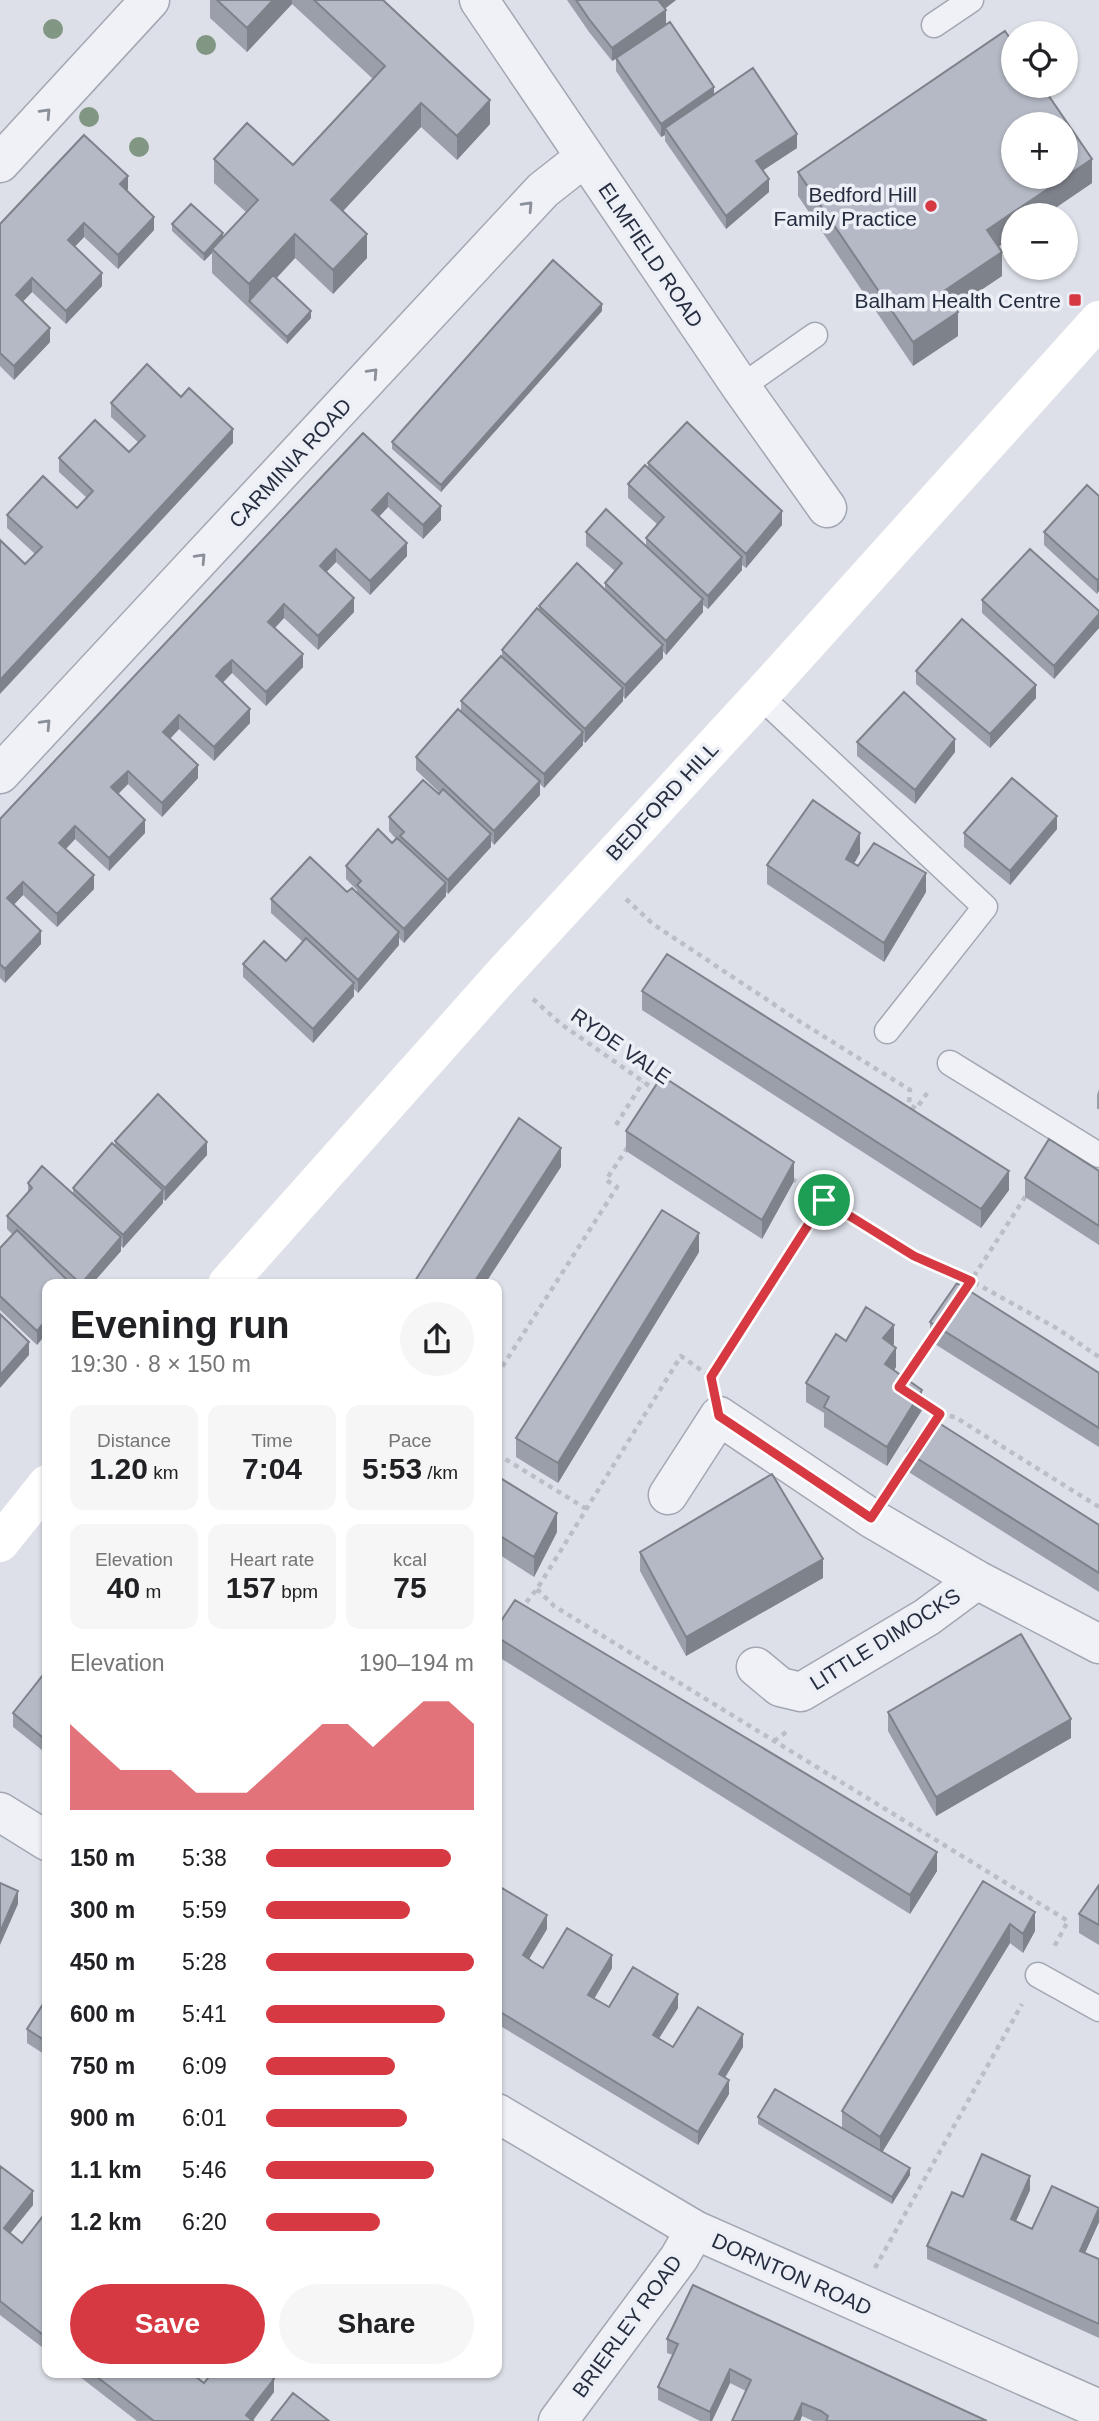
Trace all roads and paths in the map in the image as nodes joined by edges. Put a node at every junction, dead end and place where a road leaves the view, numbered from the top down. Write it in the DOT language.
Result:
graph roads {
  1 [pos="150,0"];
  2 [pos="479,0"];
  3 [pos="971,0"];
  4 [pos="934,25"];
  5 [pos="585,158"];
  6 [pos="0,163"];
  7 [pos="1099,320"];
  8 [pos="815,335"];
  9 [pos="741,387"];
  10 [pos="827,508"];
  11 [pos="760,696"];
  12 [pos="0,774"];
  13 [pos="597,873"];
  14 [pos="504,973"];
  15 [pos="887,1031"];
  16 [pos="950,1063"];
  17 [pos="643,1082"];
  18 [pos="662,1095"];
  19 [pos="616,1125"];
  20 [pos="633,1139"];
  21 [pos="1099,1155"];
  22 [pos="783,1174"];
  23 [pos="1031,1187"];
  24 [pos="824,1200"];
  25 [pos="231,1279"];
  26 [pos="971,1281"];
  27 [pos="957,1303"];
  28 [pos="937,1331"];
  29 [pos="1099,1357"];
  30 [pos="502,1367"];
  31 [pos="711,1377"];
  32 [pos="899,1387"];
  33 [pos="909,1394"];
  34 [pos="940,1414"];
  35 [pos="719,1416"];
  36 [pos="932,1425"];
  37 [pos="502,1457"];
  38 [pos="909,1460"];
  39 [pos="42,1490"];
  40 [pos="668,1495"];
  41 [pos="1099,1507"];
  42 [pos="585,1508"];
  43 [pos="871,1518"];
  44 [pos="0,1543"];
  45 [pos="977,1580"];
  46 [pos="537,1589"];
  47 [pos="513,1614"];
  48 [pos="1099,1644"];
  49 [pos="755,1667"];
  50 [pos="0,1812"];
  51 [pos="42,1838"];
  52 [pos="1038,1975"];
  53 [pos="1099,2009"];
  54 [pos="502,2116"];
  55 [pos="695,2230"];
  56 [pos="856,2303"];
  57 [pos="1099,2409"];
  58 [pos="558,2421"];
  6 -- 1 [label="street, one-way"];
  2 -- 5 [label="street, ELMFIELD ROAD"];
  3 -- 4 [label="lane"];
  5 -- 9 [label="street, ELMFIELD ROAD"];
  12 -- 5 [label="street, CARMINIA ROAD, one-way"];
  7 -- 11 [label="main road, BEDFORD HILL"];
  8 -- 9 [label="lane"];
  9 -- 10 [label="street, ELMFIELD ROAD"];
  11 -- 13 [label="main road, BEDFORD HILL"];
  11 -- 15 [label="lane"];
  13 -- 14 [label="main road, BEDFORD HILL"];
  13 -- 16 [label="path"];
  14 -- 17 [label="path, RYDE VALE"];
  14 -- 25 [label="main road, BEDFORD HILL"];
  16 -- 21 [label="lane"];
  17 -- 18 [label="path, RYDE VALE"];
  17 -- 19 [label="path"];
  20 -- 30 [label="path"];
  22 -- 24 [label="path"];
  23 -- 26 [label="path"];
  24 -- 26 [label="path"];
  24 -- 31 [label="path"];
  26 -- 27 [label="path"];
  26 -- 29 [label="path"];
  28 -- 32 [label="path"];
  31 -- 35 [label="path"];
  31 -- 42 [label="path"];
  33 -- 34 [label="path"];
  34 -- 36 [label="path"];
  34 -- 41 [label="path"];
  35 -- 40 [label="street"];
  35 -- 43 [label="street, LITTLE DIMOCKS"];
  37 -- 42 [label="path"];
  38 -- 43 [label="path"];
  39 -- 44 [label="main road"];
  42 -- 46 [label="path"];
  43 -- 45 [label="street, LITTLE DIMOCKS"];
  45 -- 48 [label="street, LITTLE DIMOCKS"];
  45 -- 49 [label="street, LITTLE DIMOCKS"];
  46 -- 47 [label="path"];
  46 -- 52 [label="path"];
  50 -- 51 [label="street"];
  52 -- 53 [label="lane"];
  52 -- 56 [label="path"];
  54 -- 55 [label="street, DORNTON ROAD"];
  55 -- 56 [label="street, DORNTON ROAD"];
  55 -- 58 [label="street, BRIERLEY ROAD"];
  56 -- 57 [label="street, DORNTON ROAD"];
}
